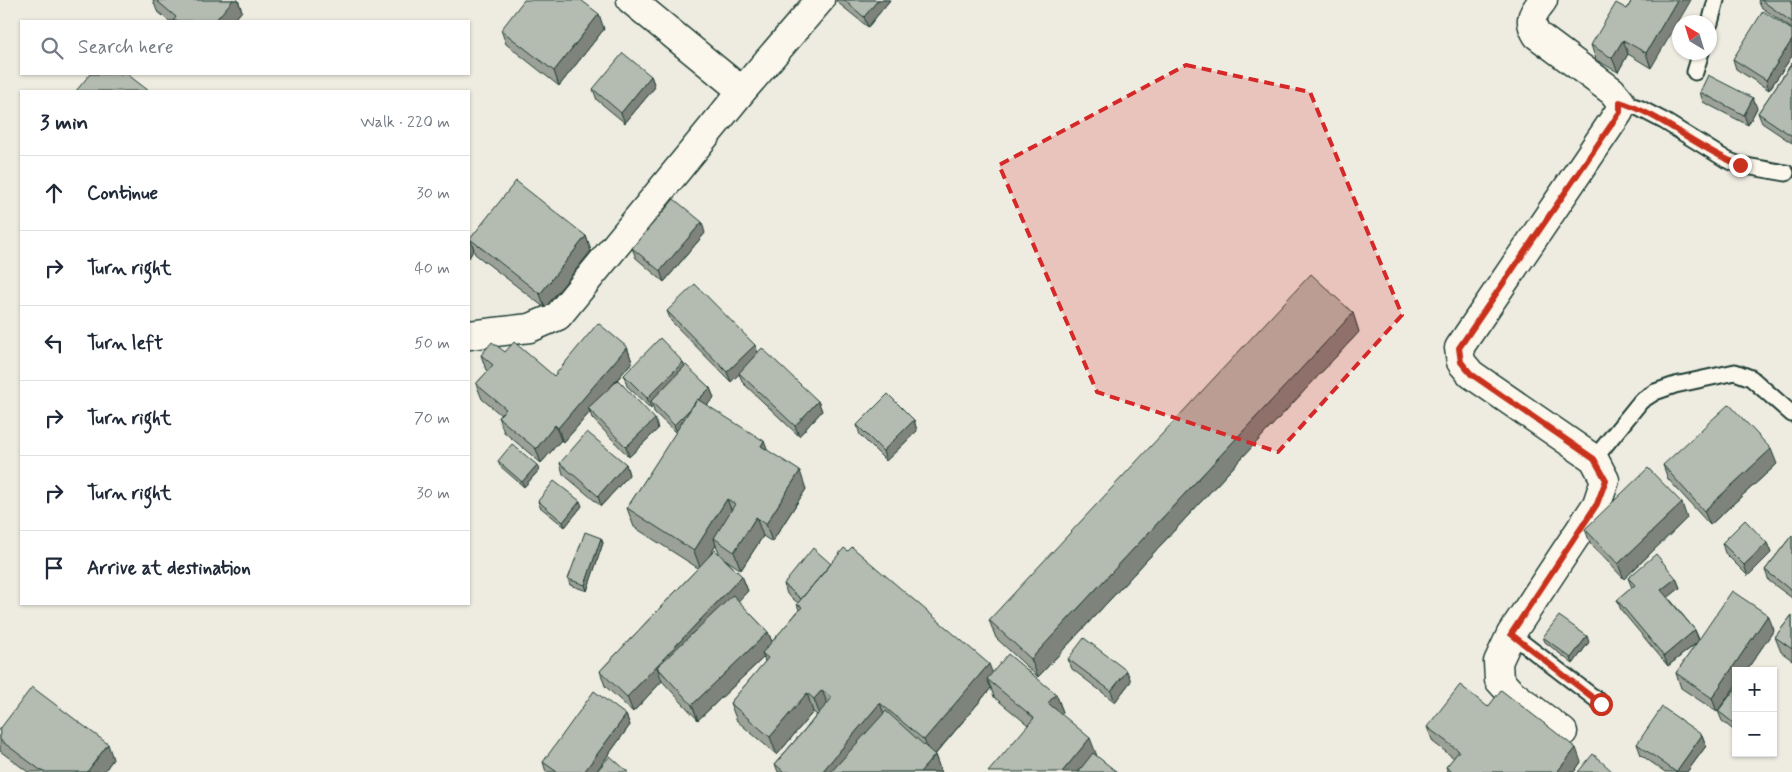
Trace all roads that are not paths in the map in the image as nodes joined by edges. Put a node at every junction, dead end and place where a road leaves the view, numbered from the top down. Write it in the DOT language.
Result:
graph roads {
  1 [pos="632,0"];
  2 [pos="820,0"];
  3 [pos="1543,0"];
  4 [pos="1716,0"];
  5 [pos="1712,15"];
  6 [pos="1699,60"];
  7 [pos="1695,72"];
  8 [pos="742,91"];
  9 [pos="1620,102"];
  10 [pos="1786,173"];
  11 [pos="470,335"];
  12 [pos="1792,414"];
  13 [pos="1594,459"];
  14 [pos="1511,634"];
  15 [pos="1601,704"];
  16 [pos="1563,732"];
  1 -- 8 [label="street"];
  2 -- 8 [label="street"];
  3 -- 9 [label="street"];
  4 -- 5 [label="lane"];
  6 -- 7 [label="lane"];
  8 -- 11 [label="street"];
  9 -- 10 [label="lane"];
  9 -- 13 [label="street"];
  12 -- 13 [label="lane"];
  13 -- 14 [label="street"];
  14 -- 15 [label="lane"];
  14 -- 16 [label="street"];
}
